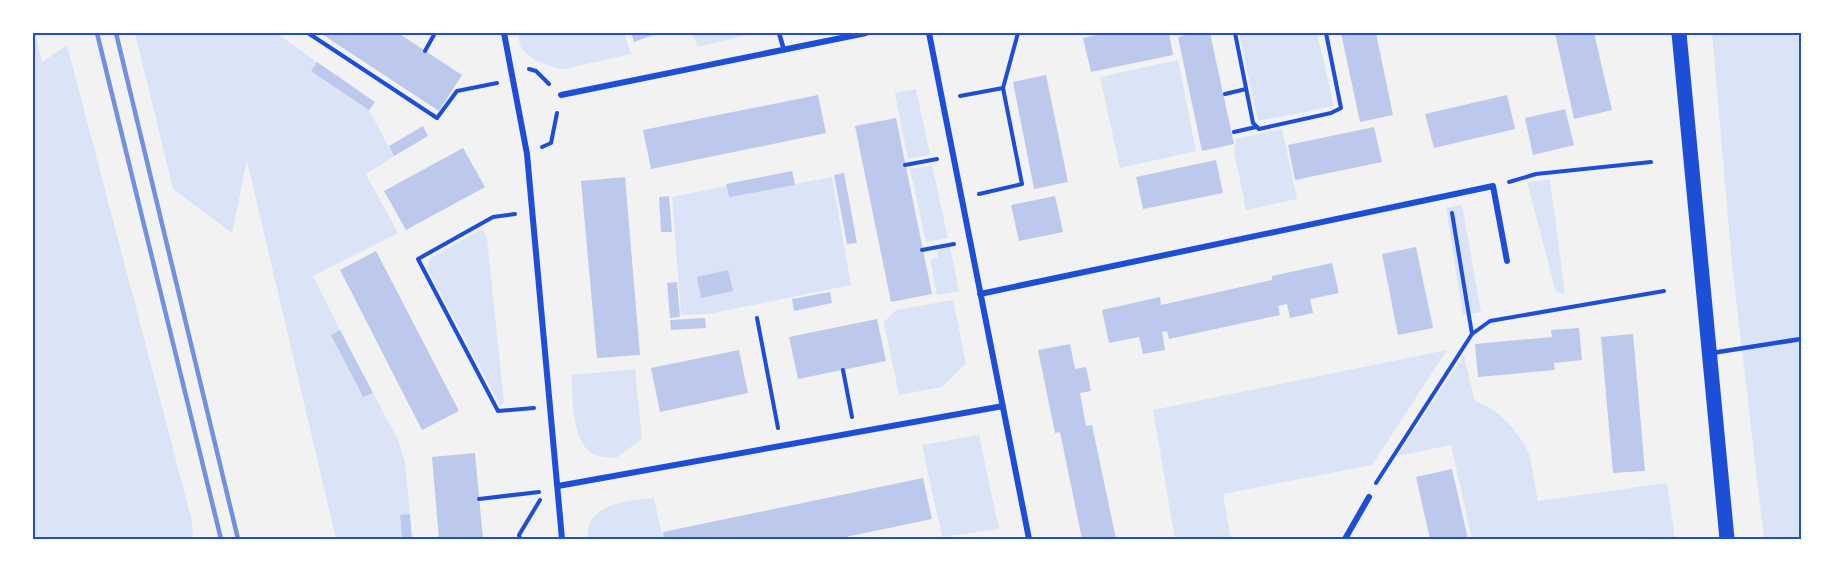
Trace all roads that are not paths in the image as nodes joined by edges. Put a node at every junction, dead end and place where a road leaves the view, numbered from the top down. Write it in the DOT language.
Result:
graph roads {
  1 [pos="504,33"];
  2 [pos="779,33"];
  3 [pos="866,33"];
  4 [pos="928,33"];
  5 [pos="1679,33"];
  6 [pos="784,50"];
  7 [pos="561,95"];
  8 [pos="1507,261"];
  9 [pos="980,294"];
  10 [pos="1801,339"];
  11 [pos="1709,353"];
  12 [pos="1003,406"];
  13 [pos="558,486"];
  14 [pos="1369,497"];
  15 [pos="562,539"];
  16 [pos="1029,539"];
  17 [pos="1345,539"];
  18 [pos="1727,539"];
  1 -- 13 [label="street"];
  2 -- 6 [label="lane"];
  3 -- 6 [label="street"];
  4 -- 9 [label="street"];
  5 -- 11 [label="main road"];
  6 -- 7 [label="street"];
  8 -- 9 [label="street"];
  9 -- 12 [label="street"];
  10 -- 11 [label="lane"];
  11 -- 18 [label="main road"];
  12 -- 13 [label="street"];
  12 -- 16 [label="street"];
  13 -- 15 [label="street"];
  14 -- 17 [label="street"];
}
